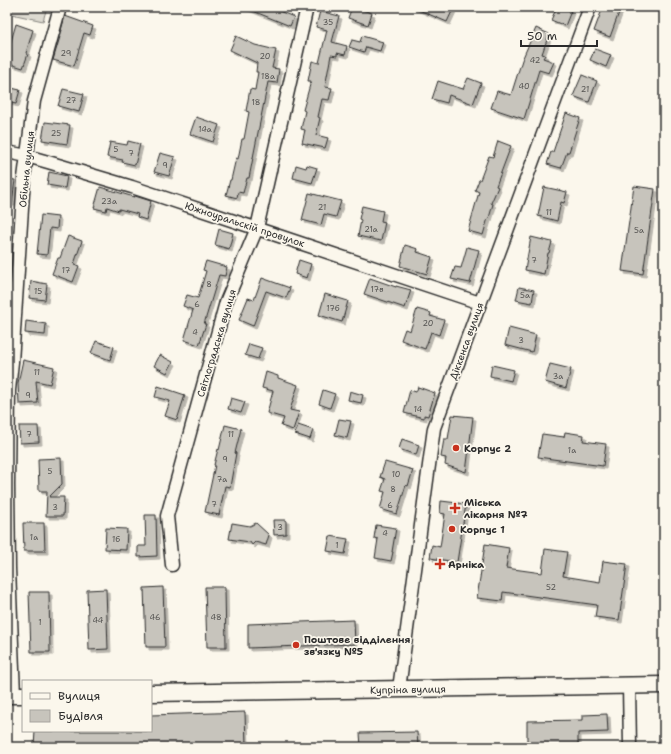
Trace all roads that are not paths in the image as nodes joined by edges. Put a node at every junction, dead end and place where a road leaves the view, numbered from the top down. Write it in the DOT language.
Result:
graph roads {
  1 [pos="60,7"];
  2 [pos="307,7"];
  3 [pos="590,7"];
  4 [pos="7,152"];
  5 [pos="27,156"];
  6 [pos="257,228"];
  7 [pos="480,303"];
  8 [pos="172,565"];
  9 [pos="629,685"];
  10 [pos="664,685"];
  11 [pos="399,689"];
  12 [pos="152,693"];
  13 [pos="15,695"];
  14 [pos="630,747"];
  1 -- 5 [label="street, Обільна вулиця"];
  2 -- 6 [label="street, Світлоградська вулиця"];
  3 -- 7 [label="street, Діккенса вулиця"];
  4 -- 5 [label="street, Южноуральскій провулок"];
  5 -- 6 [label="street, Южноуральскій провулок"];
  5 -- 13 [label="street, Обільна вулиця"];
  6 -- 7 [label="street, Южноуральскій провулок"];
  6 -- 8 [label="street, Світлоградська вулиця"];
  7 -- 11 [label="street, Діккенса вулиця"];
  9 -- 10 [label="main road, Купріна вулиця"];
  9 -- 11 [label="main road, Купріна вулиця"];
  9 -- 14 [label="street"];
  11 -- 12 [label="main road, Купріна вулиця"];
}
